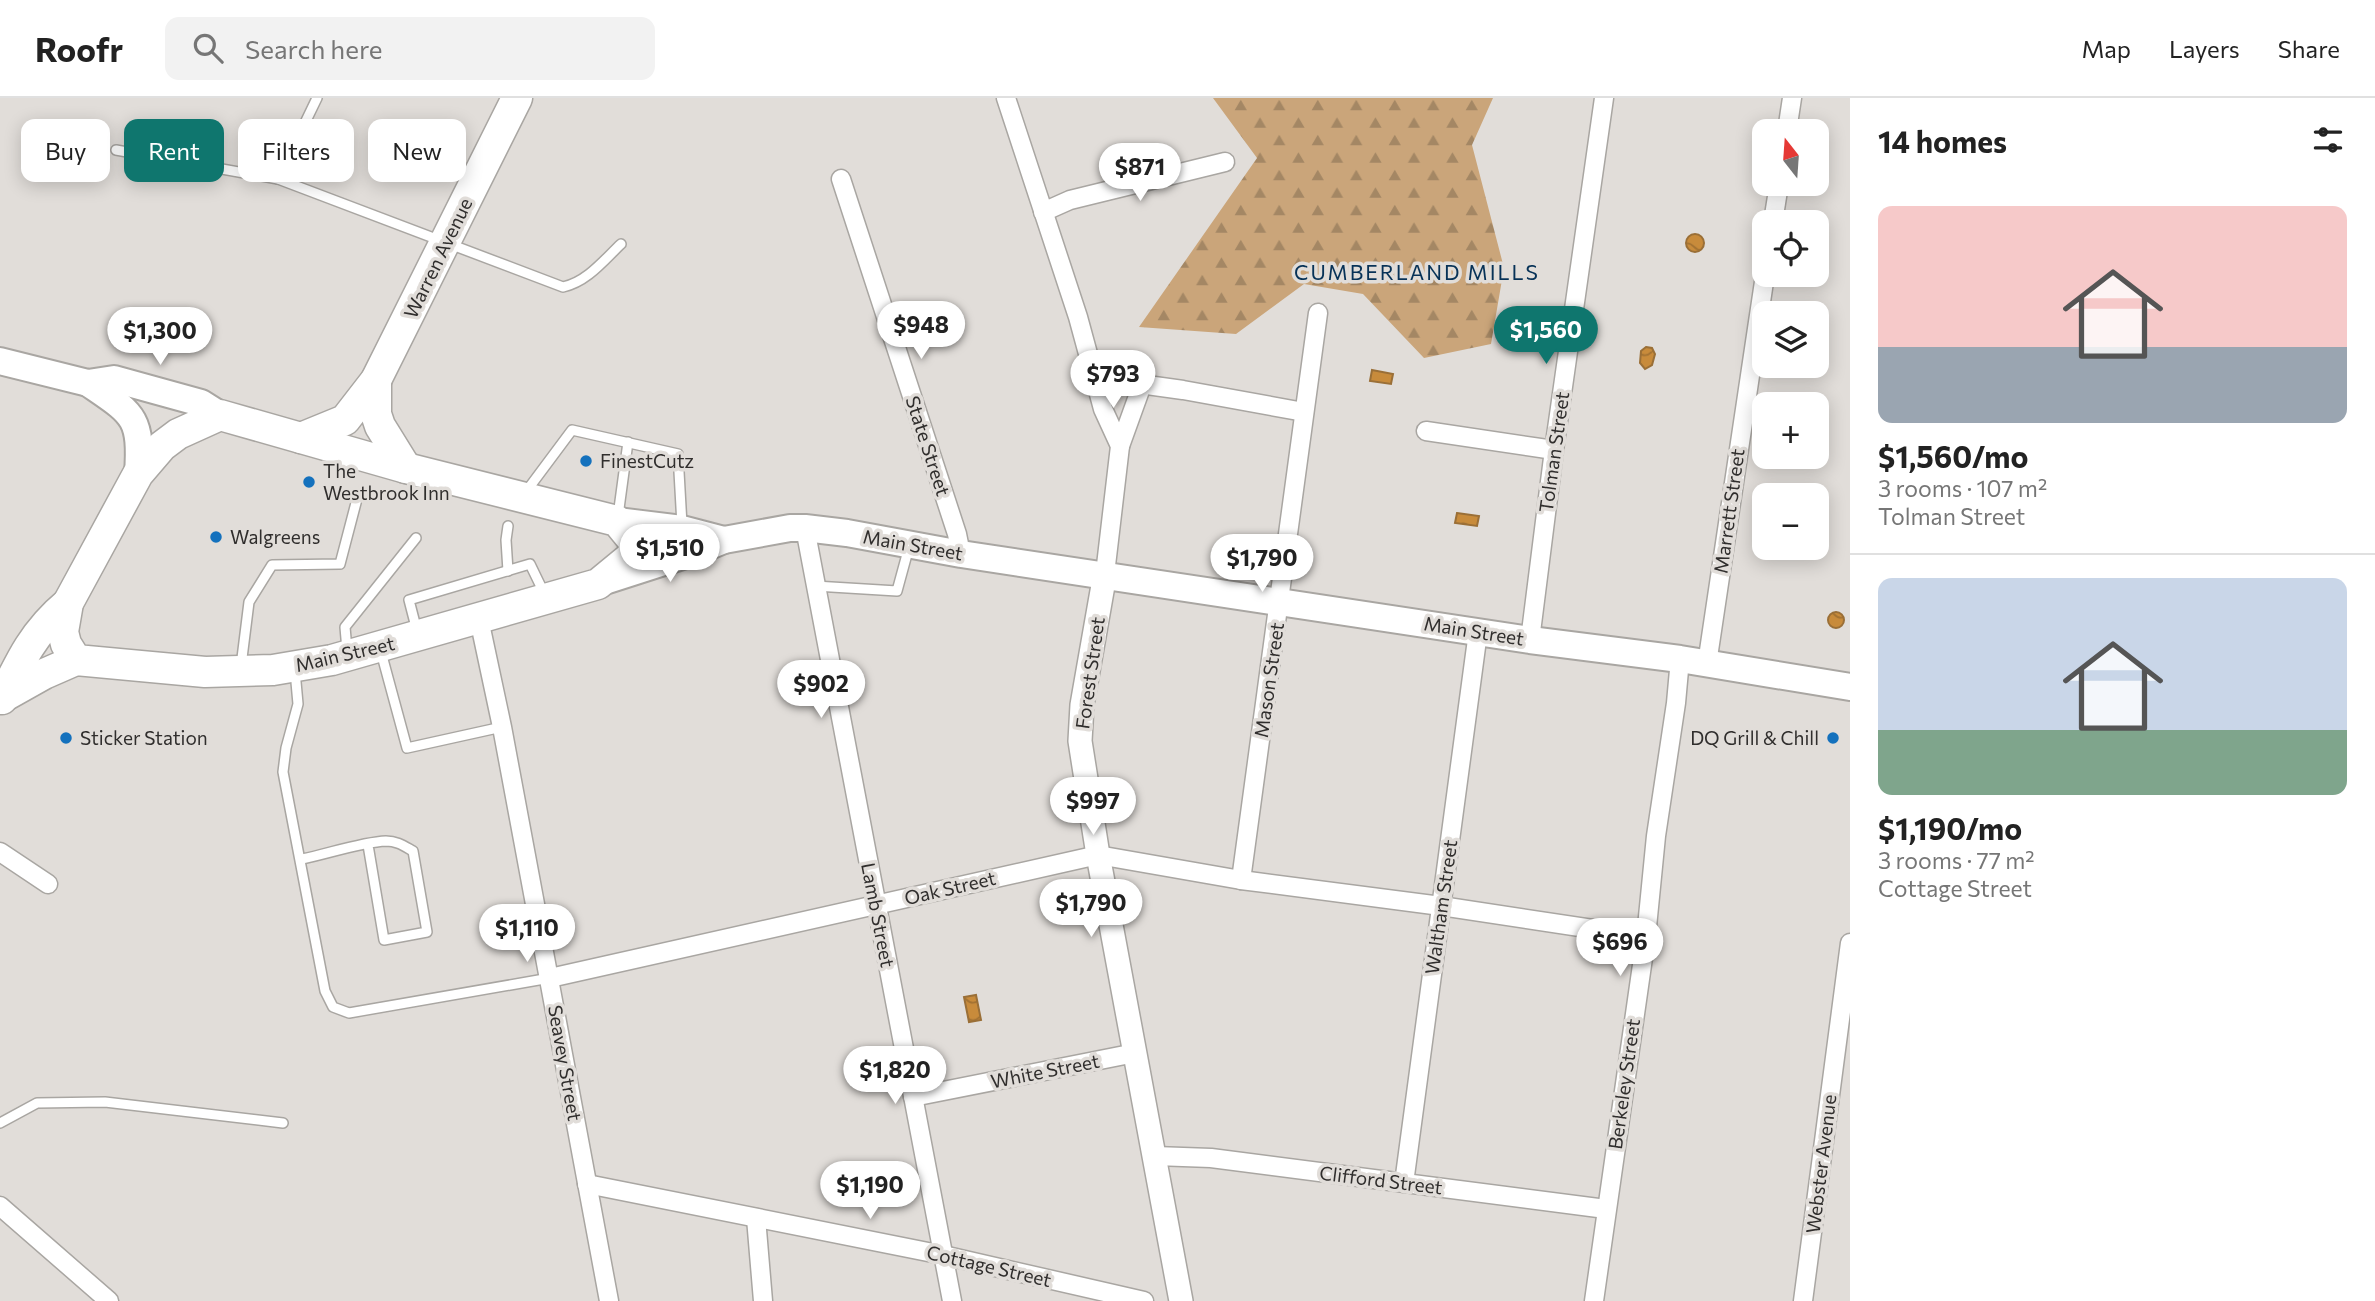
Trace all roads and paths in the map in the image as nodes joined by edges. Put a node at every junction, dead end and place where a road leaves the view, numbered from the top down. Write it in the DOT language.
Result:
graph roads {
  1 [pos="317,98"];
  2 [pos="517,98"];
  3 [pos="1006,98"];
  4 [pos="1604,98"];
  5 [pos="1792,98"];
  6 [pos="307,119"];
  7 [pos="1789,119"];
  8 [pos="116,150"];
  9 [pos="1225,162"];
  10 [pos="238,172"];
  11 [pos="841,178"];
  12 [pos="286,182"];
  13 [pos="1043,212"];
  14 [pos="446,243"];
  15 [pos="621,244"];
  16 [pos="1763,287"];
  17 [pos="1318,313"];
  18 [pos="0,361"];
  19 [pos="376,380"];
  20 [pos="1097,380"];
  21 [pos="88,383"];
  22 [pos="1142,385"];
  23 [pos="1304,412"];
  24 [pos="220,415"];
  25 [pos="1426,431"];
  26 [pos="301,438"];
  27 [pos="628,442"];
  28 [pos="1120,446"];
  29 [pos="1553,450"];
  30 [pos="406,468"];
  31 [pos="138,474"];
  32 [pos="522,497"];
  33 [pos="357,499"];
  34 [pos="617,521"];
  35 [pos="508,526"];
  36 [pos="805,528"];
  37 [pos="682,529"];
  38 [pos="416,538"];
  39 [pos="724,540"];
  40 [pos="910,545"];
  41 [pos="961,554"];
  42 [pos="508,571"];
  43 [pos="1105,574"];
  44 [pos="598,584"];
  45 [pos="815,586"];
  46 [pos="547,598"];
  47 [pos="1280,601"];
  48 [pos="68,603"];
  49 [pos="479,619"];
  50 [pos="1478,632"];
  51 [pos="418,636"];
  52 [pos="1530,640"];
  53 [pos="380,646"];
  54 [pos="348,656"];
  55 [pos="1680,659"];
  56 [pos="76,660"];
  57 [pos="1707,664"];
  58 [pos="294,666"];
  59 [pos="240,671"];
  60 [pos="1850,687"];
  61 [pos="2,700"];
  62 [pos="502,727"];
  63 [pos="368,845"];
  64 [pos="0,852"];
  65 [pos="1098,855"];
  66 [pos="302,859"];
  67 [pos="1241,880"];
  68 [pos="48,884"];
  69 [pos="876,905"];
  70 [pos="1441,906"];
  71 [pos="1646,937"];
  72 [pos="1850,943"];
  73 [pos="550,978"];
  74 [pos="1135,1053"];
  75 [pos="913,1097"];
  76 [pos="0,1123"];
  77 [pos="283,1123"];
  78 [pos="1155,1156"];
  79 [pos="1404,1182"];
  80 [pos="587,1184"];
  81 [pos="0,1206"];
  82 [pos="1606,1209"];
  83 [pos="756,1218"];
  84 [pos="943,1255"];
  85 [pos="109,1301"];
  86 [pos="609,1301"];
  87 [pos="763,1301"];
  88 [pos="952,1301"];
  89 [pos="1144,1301"];
  90 [pos="1181,1301"];
  91 [pos="1594,1301"];
  92 [pos="1803,1301"];
  1 -- 6 [label="lane"];
  2 -- 14 [label="main road, Warren Avenue"];
  3 -- 13 [label="street"];
  4 -- 29 [label="street, Tolman Street"];
  5 -- 7 [label="street"];
  8 -- 10 [label="lane"];
  9 -- 13 [label="street"];
  11 -- 41 [label="street, State Street"];
  12 -- 14 [label="lane"];
  13 -- 20 [label="street"];
  14 -- 15 [label="lane"];
  14 -- 19 [label="main road, Warren Avenue"];
  16 -- 57 [label="street, Marrett Street"];
  17 -- 23 [label="street, Mason Street"];
  18 -- 21 [label="main road"];
  19 -- 26 [label="main road, Warren Avenue"];
  19 -- 30 [label="main road, Warren Avenue"];
  20 -- 22 [label="street"];
  20 -- 28 [label="street"];
  21 -- 24 [label="main road"];
  21 -- 31 [label="main road"];
  22 -- 23 [label="street"];
  22 -- 28 [label="street, Forest Street"];
  23 -- 47 [label="street, Mason Street"];
  24 -- 26 [label="main road"];
  24 -- 31 [label="main road"];
  25 -- 29 [label="street"];
  26 -- 30 [label="main road"];
  27 -- 32 [label="lane"];
  27 -- 34 [label="lane"];
  27 -- 37 [label="lane"];
  28 -- 43 [label="street, Forest Street"];
  29 -- 52 [label="street, Tolman Street"];
  30 -- 32 [label="main road"];
  31 -- 48 [label="main road"];
  32 -- 34 [label="main road"];
  33 -- 59 [label="lane"];
  34 -- 37 [label="main road"];
  34 -- 44 [label="main road"];
  35 -- 42 [label="lane"];
  36 -- 39 [label="main road, Main Street"];
  36 -- 40 [label="main road, Main Street"];
  36 -- 45 [label="street, Lamb Street"];
  37 -- 39 [label="main road"];
  38 -- 54 [label="lane"];
  39 -- 44 [label="main road, Main Street"];
  40 -- 41 [label="main road, Main Street"];
  40 -- 45 [label="lane"];
  41 -- 43 [label="main road, Main Street"];
  42 -- 46 [label="lane"];
  42 -- 51 [label="lane"];
  43 -- 47 [label="main road, Main Street"];
  43 -- 65 [label="street, Forest Street"];
  44 -- 46 [label="main road, Main Street"];
  45 -- 69 [label="street, Lamb Street"];
  46 -- 49 [label="main road, Main Street"];
  47 -- 50 [label="main road, Main Street"];
  47 -- 67 [label="street, Mason Street"];
  48 -- 56 [label="main road"];
  48 -- 61 [label="main road"];
  49 -- 51 [label="main road, Main Street"];
  49 -- 62 [label="street, Seavey Street"];
  50 -- 52 [label="main road, Main Street"];
  50 -- 70 [label="street, Waltham Street"];
  51 -- 53 [label="main road, Main Street"];
  52 -- 55 [label="main road, Main Street"];
  53 -- 54 [label="main road, Main Street"];
  53 -- 62 [label="lane"];
  54 -- 58 [label="main road, Main Street"];
  55 -- 57 [label="main road, Main Street"];
  55 -- 71 [label="street, Berkeley Street"];
  56 -- 59 [label="main road, Main Street"];
  56 -- 61 [label="main road, Main Street"];
  57 -- 60 [label="main road, Main Street"];
  58 -- 59 [label="main road, Main Street"];
  58 -- 66 [label="lane"];
  62 -- 73 [label="street, Seavey Street"];
  63 -- 63 [label="lane"];
  63 -- 66 [label="lane"];
  64 -- 68 [label="street"];
  65 -- 67 [label="street, Oak Street"];
  65 -- 69 [label="street, Oak Street"];
  65 -- 74 [label="street, Forest Street"];
  66 -- 73 [label="lane"];
  67 -- 70 [label="street, Oak Street"];
  69 -- 73 [label="street, Oak Street"];
  69 -- 75 [label="street, Lamb Street"];
  70 -- 71 [label="street, Oak Street"];
  70 -- 79 [label="street, Waltham Street"];
  71 -- 82 [label="street, Berkeley Street"];
  72 -- 92 [label="street, Webster Avenue"];
  73 -- 80 [label="street, Seavey Street"];
  74 -- 75 [label="street, White Street"];
  74 -- 78 [label="street, Forest Street"];
  75 -- 84 [label="street, Lamb Street"];
  76 -- 77 [label="lane"];
  78 -- 79 [label="street, Clifford Street"];
  78 -- 90 [label="street, Forest Street"];
  79 -- 82 [label="street, Clifford Street"];
  80 -- 83 [label="street, Cottage Street"];
  80 -- 86 [label="street, Seavey Street"];
  81 -- 85 [label="street"];
  82 -- 91 [label="street, Berkeley Street"];
  83 -- 84 [label="street, Cottage Street"];
  83 -- 87 [label="street"];
  84 -- 88 [label="street, Lamb Street"];
  84 -- 89 [label="street, Cottage Street"];
}
